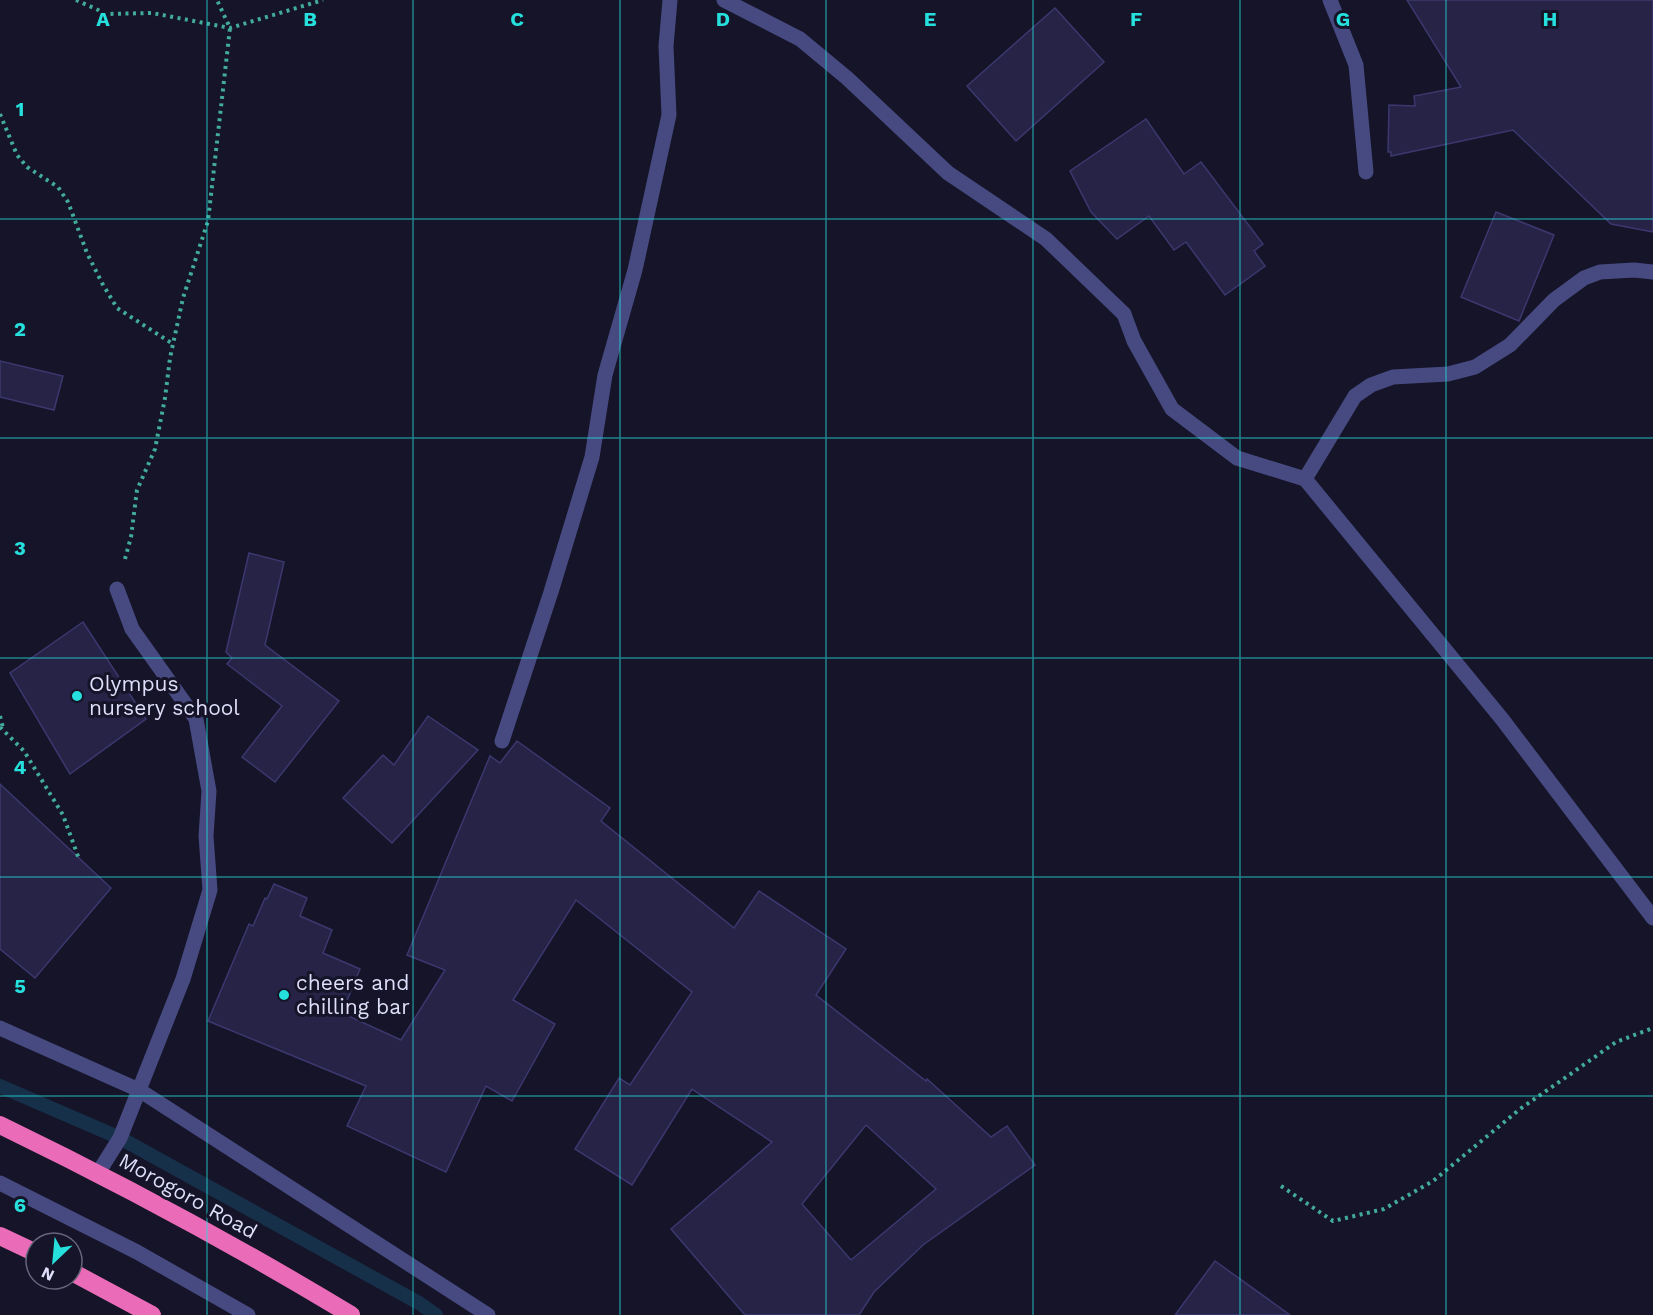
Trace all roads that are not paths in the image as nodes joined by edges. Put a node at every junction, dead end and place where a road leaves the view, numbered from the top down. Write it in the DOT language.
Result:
graph roads {
  1 [pos="670,0"];
  2 [pos="724,0"];
  3 [pos="1330,0"];
  4 [pos="1366,172"];
  5 [pos="1653,272"];
  6 [pos="1305,479"];
  7 [pos="117,588"];
  8 [pos="502,741"];
  9 [pos="1653,918"];
  10 [pos="0,1028"];
  11 [pos="139,1090"];
  12 [pos="0,1125"];
  13 [pos="98,1173"];
  14 [pos="0,1183"];
  15 [pos="0,1236"];
  16 [pos="24,1247"];
  17 [pos="84,1278"];
  18 [pos="152,1315"];
  19 [pos="248,1315"];
  20 [pos="351,1315"];
  21 [pos="488,1315"];
  1 -- 8 [label="street"];
  2 -- 6 [label="street"];
  3 -- 4 [label="street"];
  5 -- 6 [label="street"];
  6 -- 9 [label="street"];
  7 -- 11 [label="street"];
  10 -- 11 [label="street"];
  11 -- 13 [label="street"];
  11 -- 21 [label="street"];
  12 -- 13 [label="highway, Morogoro Road"];
  13 -- 20 [label="highway, Morogoro Road"];
  14 -- 19 [label="street"];
  15 -- 16 [label="highway"];
  17 -- 18 [label="highway"];
}
